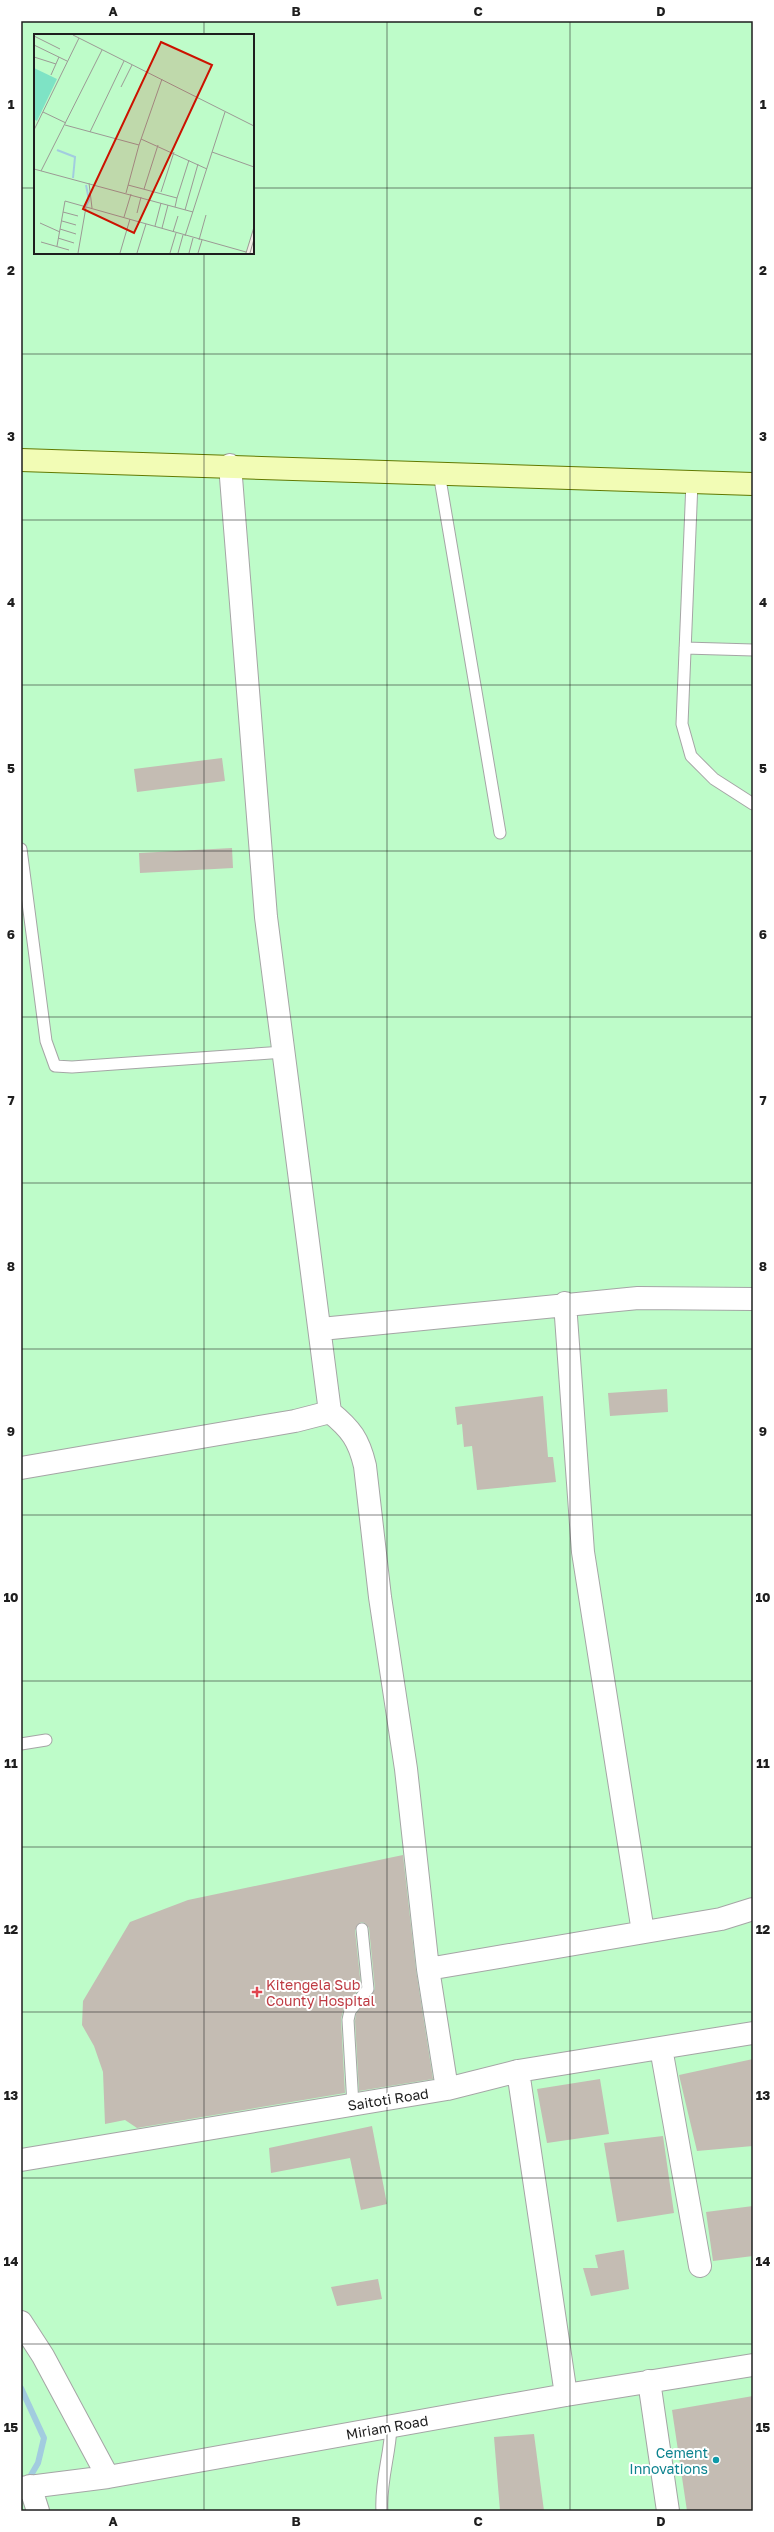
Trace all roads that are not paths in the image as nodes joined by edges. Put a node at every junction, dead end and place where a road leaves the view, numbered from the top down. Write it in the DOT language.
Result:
graph roads {
  1 [pos="21,460"];
  2 [pos="230,466"];
  3 [pos="438,473"];
  4 [pos="692,482"];
  5 [pos="753,484"];
  6 [pos="685,648"];
  7 [pos="753,650"];
  8 [pos="753,804"];
  9 [pos="500,833"];
  10 [pos="21,849"];
  11 [pos="284,1052"];
  12 [pos="753,1299"];
  13 [pos="565,1303"];
  14 [pos="321,1329"];
  15 [pos="330,1412"];
  16 [pos="21,1468"];
  17 [pos="46,1740"];
  18 [pos="21,1744"];
  19 [pos="753,1909"];
  20 [pos="362,1929"];
  21 [pos="643,1932"];
  22 [pos="428,1969"];
  23 [pos="753,2033"];
  24 [pos="661,2048"];
  25 [pos="518,2071"];
  26 [pos="447,2089"];
  27 [pos="353,2105"];
  28 [pos="21,2160"];
  29 [pos="700,2266"];
  30 [pos="21,2322"];
  31 [pos="753,2365"];
  32 [pos="649,2382"];
  33 [pos="566,2395"];
  34 [pos="390,2427"];
  35 [pos="108,2477"];
  36 [pos="26,2487"];
  37 [pos="38,2511"];
  38 [pos="382,2511"];
  39 [pos="668,2511"];
  1 -- 2 [label="street"];
  2 -- 3 [label="street"];
  2 -- 11 [label="street"];
  3 -- 4 [label="street"];
  3 -- 9 [label="lane"];
  4 -- 5 [label="street"];
  4 -- 6 [label="lane"];
  6 -- 7 [label="lane"];
  6 -- 8 [label="lane"];
  10 -- 11 [label="lane"];
  11 -- 14 [label="street"];
  12 -- 13 [label="street"];
  13 -- 14 [label="street"];
  13 -- 21 [label="street"];
  14 -- 15 [label="street"];
  15 -- 16 [label="street"];
  15 -- 22 [label="street"];
  17 -- 18 [label="lane"];
  19 -- 21 [label="street"];
  20 -- 27 [label="lane"];
  21 -- 22 [label="street"];
  22 -- 26 [label="street"];
  23 -- 24 [label="street, Saitoti Road"];
  24 -- 25 [label="street, Saitoti Road"];
  24 -- 29 [label="street"];
  25 -- 26 [label="street, Saitoti Road"];
  25 -- 33 [label="street"];
  26 -- 27 [label="street, Saitoti Road"];
  27 -- 28 [label="street, Saitoti Road"];
  30 -- 35 [label="street"];
  31 -- 32 [label="street, Miriam Road"];
  32 -- 33 [label="street, Miriam Road"];
  32 -- 39 [label="street"];
  33 -- 34 [label="street, Miriam Road"];
  34 -- 35 [label="street, Miriam Road"];
  34 -- 38 [label="lane"];
  35 -- 36 [label="street, Miriam Road"];
  36 -- 37 [label="street"];
}
